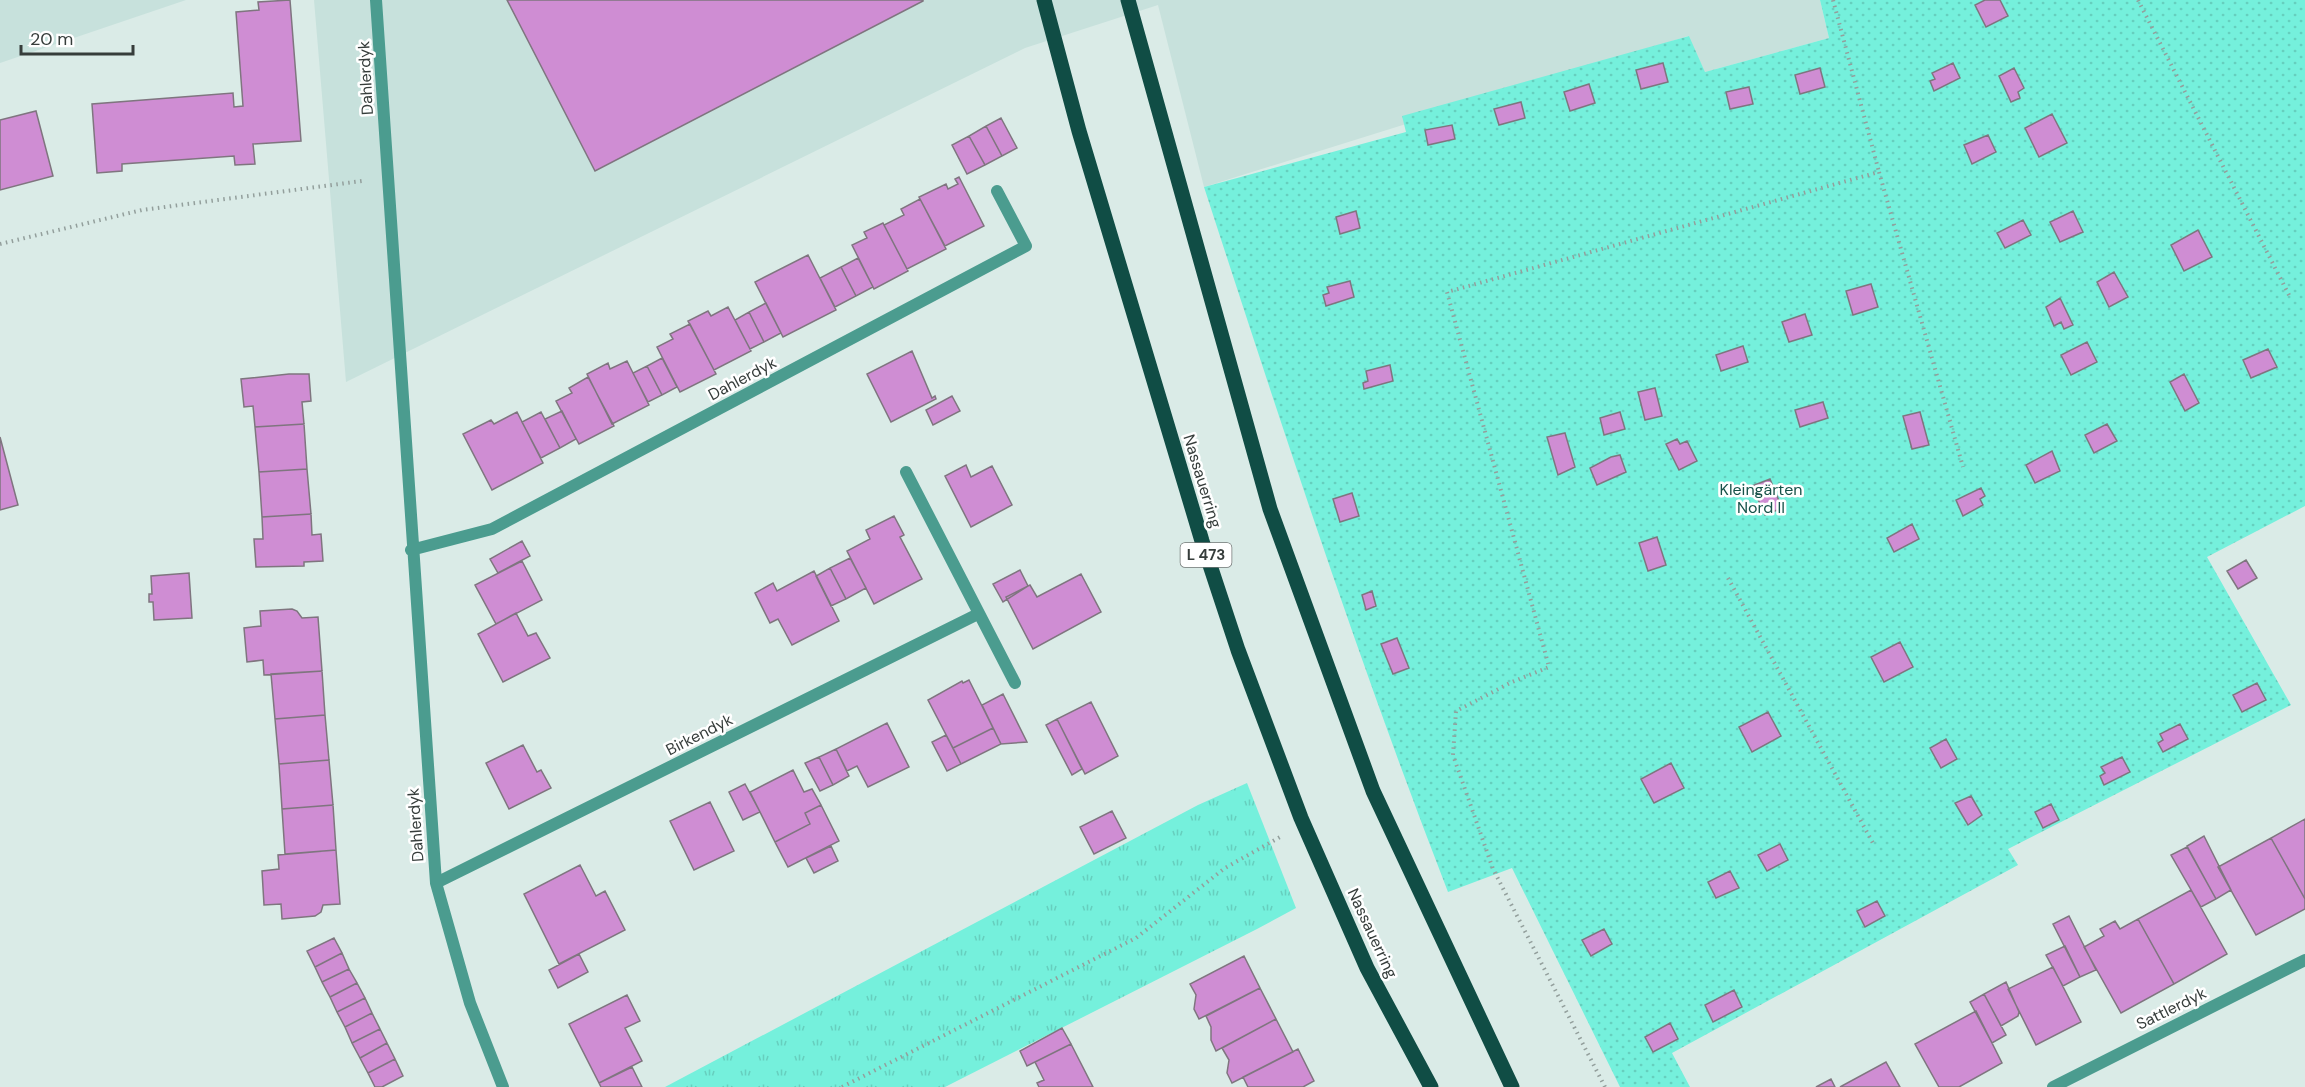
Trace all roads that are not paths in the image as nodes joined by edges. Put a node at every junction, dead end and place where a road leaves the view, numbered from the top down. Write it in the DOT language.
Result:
graph roads {
  1 [pos="376,0"];
  2 [pos="1044,0"];
  3 [pos="1128,0"];
  4 [pos="997,191"];
  5 [pos="906,472"];
  6 [pos="411,550"];
  7 [pos="978,614"];
  8 [pos="1015,683"];
  9 [pos="436,883"];
  10 [pos="2305,960"];
  11 [pos="503,1087"];
  12 [pos="1431,1087"];
  13 [pos="1512,1087"];
  14 [pos="2053,1087"];
  1 -- 6 [label="street, Dahlerdyk"];
  2 -- 12 [label="main road, Nassauerring / L 473"];
  3 -- 13 [label="main road"];
  4 -- 6 [label="street, Dahlerdyk"];
  5 -- 7 [label="street"];
  6 -- 9 [label="street, Dahlerdyk"];
  7 -- 8 [label="street"];
  7 -- 9 [label="street, Birkendyk"];
  9 -- 11 [label="street, Dahlerdyk"];
  10 -- 14 [label="street, Sattlerdyk"];
}
